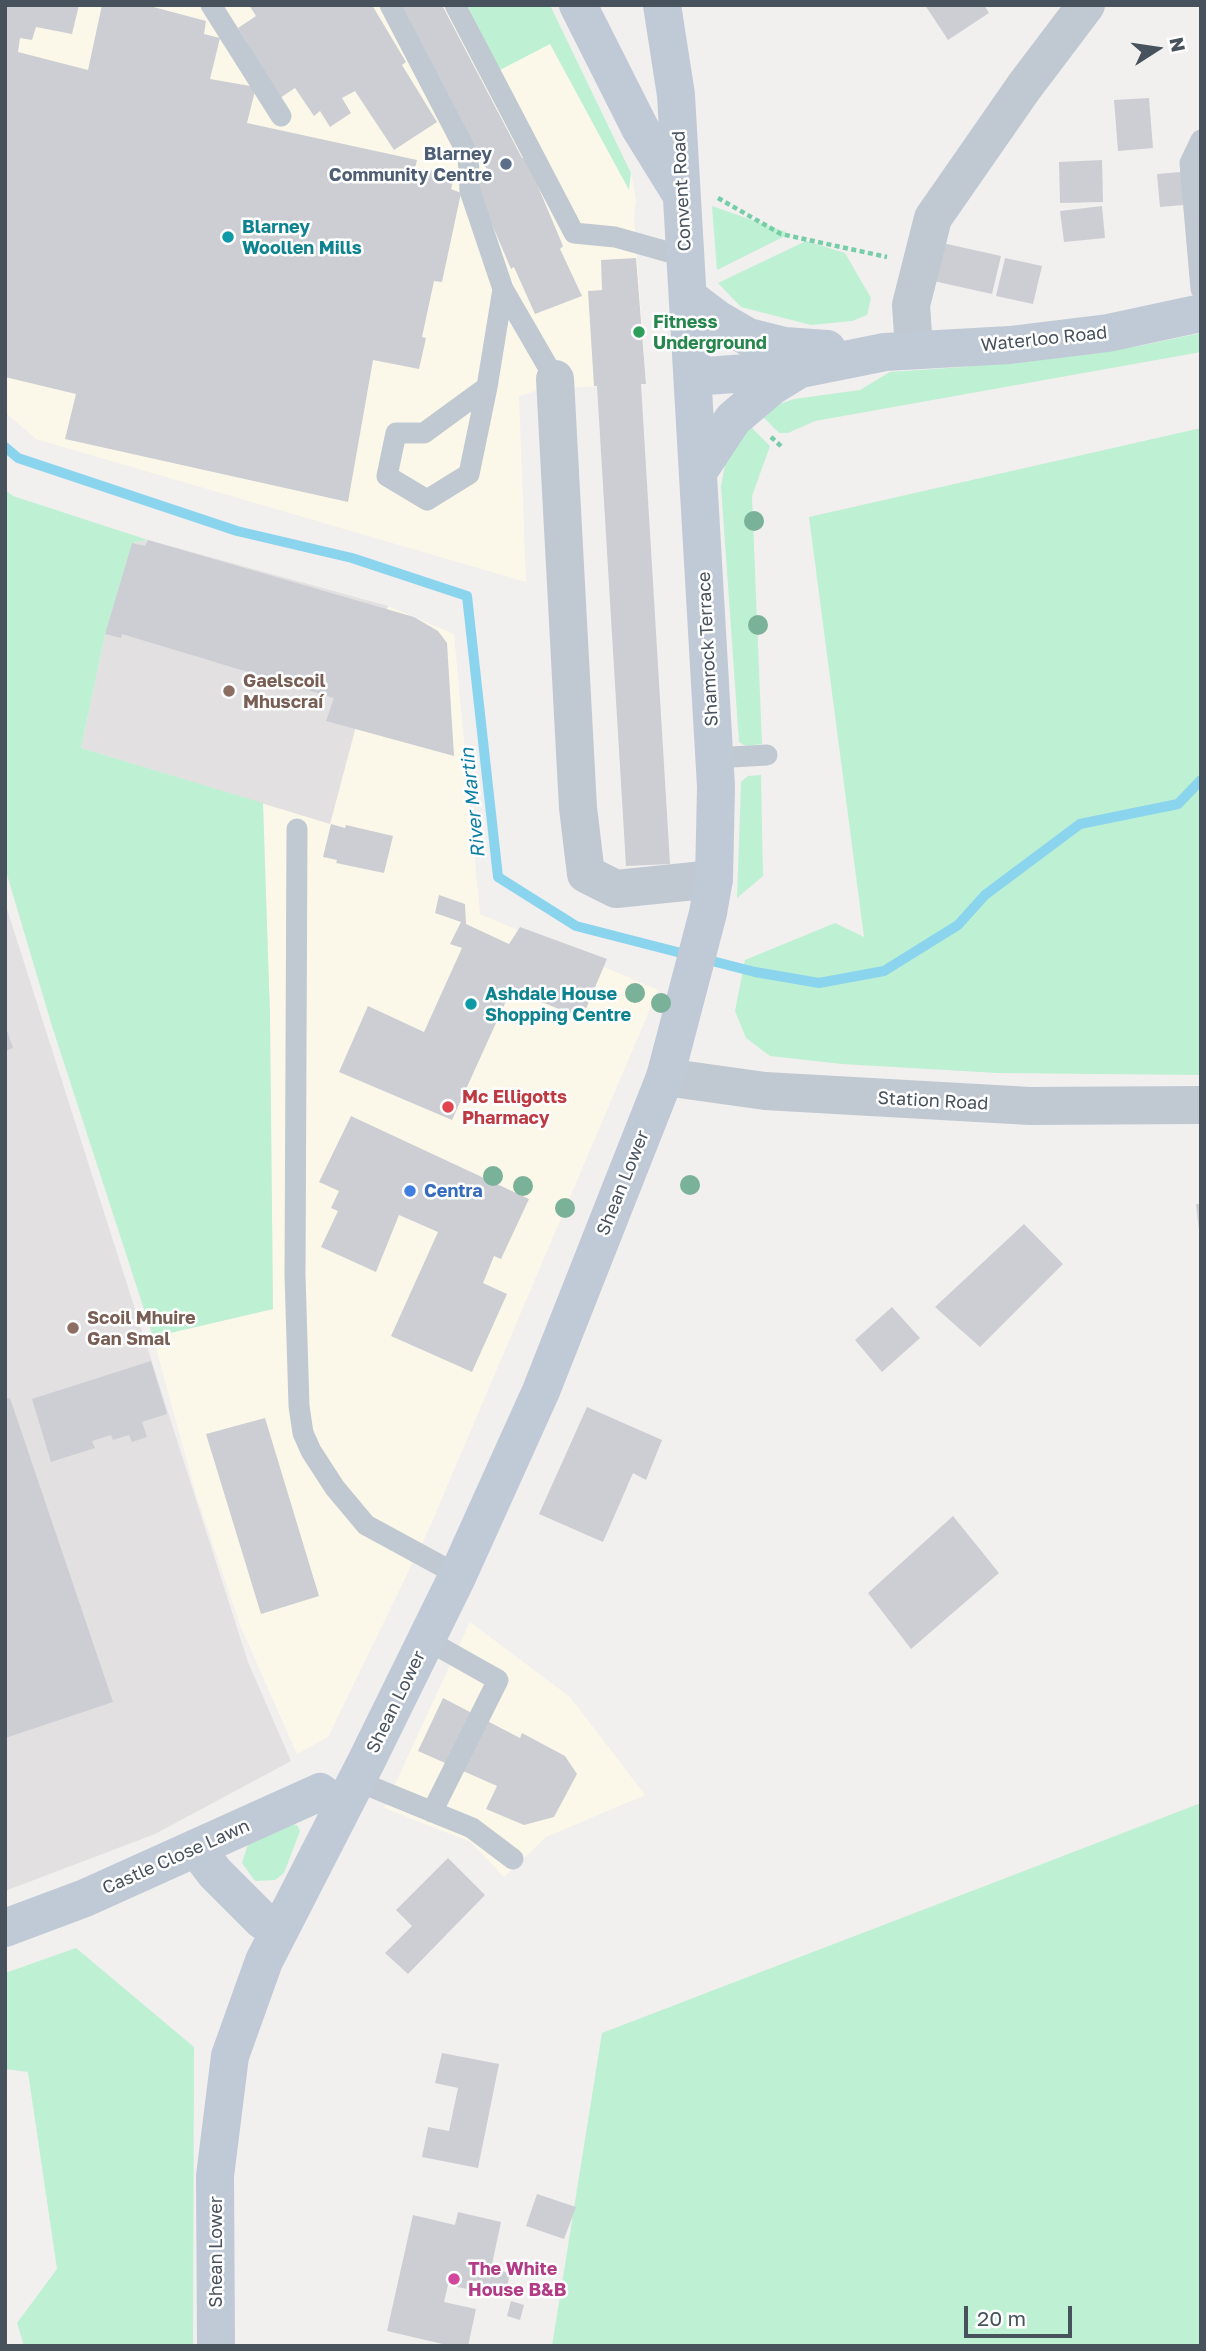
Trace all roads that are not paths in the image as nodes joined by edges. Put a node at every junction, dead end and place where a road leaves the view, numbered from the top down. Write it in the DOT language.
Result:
graph roads {
  1 [pos="211,5"];
  2 [pos="390,5"];
  3 [pos="455,5"];
  4 [pos="578,5"];
  5 [pos="662,5"];
  6 [pos="1086,5"];
  7 [pos="281,116"];
  8 [pos="1201,140"];
  9 [pos="682,196"];
  10 [pos="686,257"];
  11 [pos="503,289"];
  12 [pos="1201,289"];
  13 [pos="688,297"];
  14 [pos="1201,313"];
  15 [pos="899,350"];
  16 [pos="800,369"];
  17 [pos="693,377"];
  18 [pos="555,379"];
  19 [pos="487,387"];
  20 [pos="698,472"];
  21 [pos="767,755"];
  22 [pos="714,758"];
  23 [pos="297,829"];
  24 [pos="714,879"];
  25 [pos="666,1076"];
  26 [pos="1201,1105"];
  27 [pos="458,1575"];
  28 [pos="427,1640"];
  29 [pos="349,1795"];
  30 [pos="432,1812"];
  31 [pos="196,1848"];
  32 [pos="513,1859"];
  33 [pos="5,1928"];
  34 [pos="279,1931"];
  35 [pos="216,2346"];
  1 -- 7 [label="lane"];
  2 -- 11 [label="lane"];
  3 -- 10 [label="lane"];
  4 -- 9 [label="main road"];
  5 -- 9 [label="main road, Convent Road"];
  6 -- 15 [label="street"];
  8 -- 12 [label="lane"];
  9 -- 10 [label="main road, Convent Road"];
  10 -- 13 [label="main road, Convent Road"];
  11 -- 18 [label="lane"];
  11 -- 19 [label="lane"];
  13 -- 15 [label="main road, Waterloo Road"];
  13 -- 17 [label="main road, Convent Road"];
  14 -- 15 [label="main road, Waterloo Road"];
  15 -- 16 [label="main road, Waterloo Road"];
  16 -- 17 [label="main road, Waterloo Road"];
  16 -- 20 [label="main road"];
  17 -- 20 [label="main road, Shamrock Terrace"];
  18 -- 24 [label="street"];
  19 -- 19 [label="lane"];
  20 -- 22 [label="main road, Shamrock Terrace"];
  21 -- 22 [label="lane"];
  22 -- 24 [label="main road, Shamrock Terrace"];
  23 -- 27 [label="lane"];
  24 -- 25 [label="main road, Shamrock Terrace"];
  25 -- 26 [label="street, Station Road"];
  25 -- 27 [label="main road, Shean Lower"];
  27 -- 28 [label="main road, Shean Lower"];
  28 -- 29 [label="main road, Shean Lower"];
  28 -- 30 [label="lane"];
  29 -- 30 [label="lane"];
  29 -- 31 [label="main road, Castle Close Lawn"];
  29 -- 34 [label="main road, Shean Lower"];
  30 -- 32 [label="lane"];
  31 -- 33 [label="main road, Castle Close Lawn"];
  31 -- 34 [label="main road"];
  34 -- 35 [label="main road, Shean Lower"];
}
